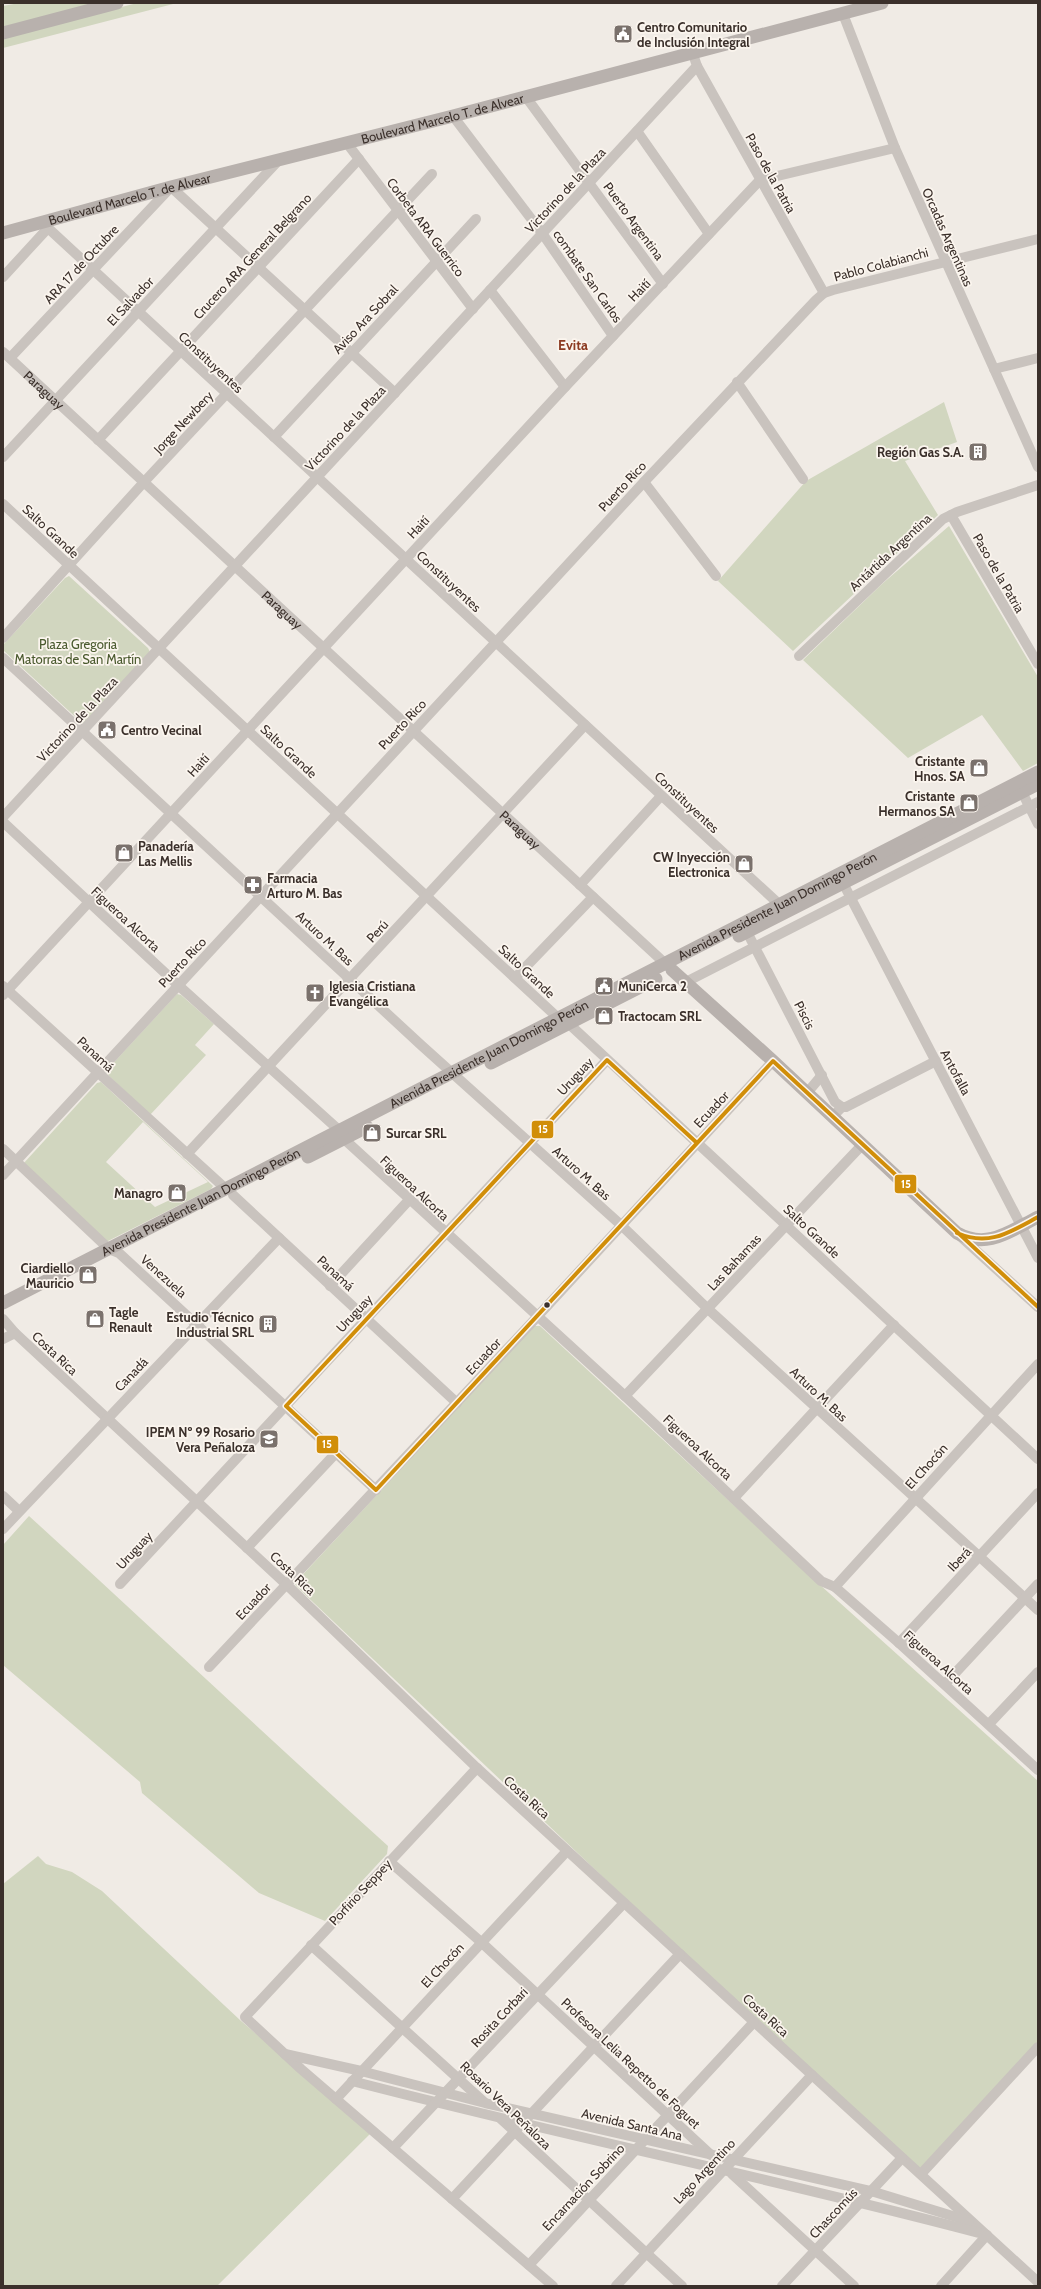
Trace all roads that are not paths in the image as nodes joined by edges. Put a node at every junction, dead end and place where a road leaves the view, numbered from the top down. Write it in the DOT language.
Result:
graph roads {
  1 [pos="117,3"];
  2 [pos="882,3"];
  3 [pos="843,14"];
  4 [pos="3,33"];
  5 [pos="695,60"];
  6 [pos="526,97"];
  7 [pos="453,116"];
  8 [pos="637,131"];
  9 [pos="346,142"];
  10 [pos="895,148"];
  11 [pos="359,159"];
  12 [pos="277,162"];
  13 [pos="432,174"];
  14 [pos="760,180"];
  15 [pos="589,182"];
  16 [pos="171,187"];
  17 [pos="397,212"];
  18 [pos="476,219"];
  19 [pos="47,224"];
  20 [pos="216,228"];
  21 [pos="3,233"];
  22 [pos="542,233"];
  23 [pos="709,234"];
  24 [pos="1038,239"];
  25 [pos="944,261"];
  26 [pos="436,262"];
  27 [pos="259,268"];
  28 [pos="93,270"];
  29 [pos="3,277"];
  30 [pos="663,284"];
  31 [pos="490,290"];
  32 [pos="824,293"];
  33 [pos="473,309"];
  34 [pos="305,310"];
  35 [pos="138,311"];
  36 [pos="613,336"];
  37 [pos="182,352"];
  38 [pos="352,353"];
  39 [pos="7,355"];
  40 [pos="1038,358"];
  41 [pos="994,369"];
  42 [pos="737,382"];
  43 [pos="565,387"];
  44 [pos="395,393"];
  45 [pos="227,394"];
  46 [pos="56,400"];
  47 [pos="274,437"];
  48 [pos="98,440"];
  49 [pos="3,457"];
  50 [pos="1038,467"];
  51 [pos="317,477"];
  52 [pos="803,479"];
  53 [pos="144,482"];
  54 [pos="644,482"];
  55 [pos="1038,485"];
  56 [pos="3,504"];
  57 [pos="951,515"];
  58 [pos="406,559"];
  59 [pos="69,566"];
  60 [pos="235,566"];
  61 [pos="716,576"];
  62 [pos="3,638"];
  63 [pos="496,642"];
  64 [pos="324,648"];
  65 [pos="160,649"];
  66 [pos="799,656"];
  67 [pos="3,658"];
  68 [pos="1038,664"];
  69 [pos="585,725"];
  70 [pos="248,730"];
  71 [pos="413,731"];
  72 [pos="83,732"];
  73 [pos="1038,772"];
  74 [pos="1038,784"];
  75 [pos="1022,792"];
  76 [pos="661,796"];
  77 [pos="1033,804"];
  78 [pos="172,814"];
  79 [pos="337,814"];
  80 [pos="503,814"];
  81 [pos="3,817"];
  82 [pos="3,822"];
  83 [pos="1038,824"];
  84 [pos="843,882"];
  85 [pos="580,885"];
  86 [pos="426,896"];
  87 [pos="261,897"];
  88 [pos="593,897"];
  89 [pos="851,898"];
  90 [pos="89,902"];
  91 [pos="780,905"];
  92 [pos="747,932"];
  93 [pos="756,947"];
  94 [pos="669,967"];
  95 [pos="515,978"];
  96 [pos="350,979"];
  97 [pos="686,982"];
  98 [pos="178,985"];
  99 [pos="5,990"];
  100 [pos="563,1020"];
  101 [pos="607,1060"];
  102 [pos="773,1061"];
  103 [pos="936,1061"];
  104 [pos="268,1067"];
  105 [pos="97,1072"];
  106 [pos="822,1075"];
  107 [pos="456,1076"];
  108 [pos="807,1093"];
  109 [pos="842,1107"];
  110 [pos="832,1117"];
  111 [pos="342,1135"];
  112 [pos="697,1143"];
  113 [pos="530,1144"];
  114 [pos="862,1144"];
  115 [pos="3,1149"];
  116 [pos="187,1154"];
  117 [pos="16,1161"];
  118 [pos="3,1175"];
  119 [pos="230,1192"];
  120 [pos="409,1200"];
  121 [pos="1038,1217"];
  122 [pos="621,1225"];
  123 [pos="787,1225"];
  124 [pos="1022,1225"];
  125 [pos="446,1234"];
  126 [pos="957,1234"];
  127 [pos="279,1238"];
  128 [pos="114,1251"];
  129 [pos="1038,1258"];
  130 [pos="330,1286"];
  131 [pos="3,1303"];
  132 [pos="1038,1307"];
  133 [pos="708,1309"];
  134 [pos="537,1317"];
  135 [pos="4,1318"];
  136 [pos="366,1319"];
  137 [pos="196,1323"];
  138 [pos="894,1325"];
  139 [pos="15,1333"];
  140 [pos="3,1339"];
  141 [pos="1038,1364"];
  142 [pos="626,1396"];
  143 [pos="457,1403"];
  144 [pos="286,1406"];
  145 [pos="817,1410"];
  146 [pos="991,1414"];
  147 [pos="107,1417"];
  148 [pos="336,1453"];
  149 [pos="1038,1459"];
  150 [pos="376,1490"];
  151 [pos="1038,1493"];
  152 [pos="3,1496"];
  153 [pos="734,1498"];
  154 [pos="914,1498"];
  155 [pos="197,1501"];
  156 [pos="19,1511"];
  157 [pos="3,1528"];
  158 [pos="247,1548"];
  159 [pos="978,1556"];
  160 [pos="120,1584"];
  161 [pos="1038,1584"];
  162 [pos="286,1585"];
  163 [pos="835,1587"];
  164 [pos="1025,1598"];
  165 [pos="1038,1610"];
  166 [pos="899,1643"];
  167 [pos="209,1667"];
  168 [pos="1038,1672"];
  169 [pos="945,1684"];
  170 [pos="989,1724"];
  171 [pos="1037,1766"];
  172 [pos="477,1768"];
  173 [pos="567,1850"];
  174 [pos="389,1861"];
  175 [pos="624,1903"];
  176 [pos="481,1942"];
  177 [pos="311,1945"];
  178 [pos="680,1954"];
  179 [pos="537,1995"];
  180 [pos="754,2022"];
  181 [pos="402,2026"];
  182 [pos="594,2047"];
  183 [pos="1038,2047"];
  184 [pos="284,2053"];
  185 [pos="361,2071"];
  186 [pos="812,2075"];
  187 [pos="459,2078"];
  188 [pos="352,2081"];
  189 [pos="445,2093"];
  190 [pos="336,2099"];
  191 [pos="436,2103"];
  192 [pos="485,2103"];
  193 [pos="531,2114"];
  194 [pos="668,2114"];
  195 [pos="501,2119"];
  196 [pos="522,2124"];
  197 [pos="514,2132"];
  198 [pos="644,2140"];
  199 [pos="393,2148"];
  200 [pos="634,2151"];
  201 [pos="712,2156"];
  202 [pos="902,2158"];
  203 [pos="727,2168"];
  204 [pos="921,2174"];
  205 [pos="871,2191"];
  206 [pos="452,2199"];
  207 [pos="588,2200"];
  208 [pos="861,2202"];
  209 [pos="973,2222"];
  210 [pos="987,2235"];
  211 [pos="815,2251"];
  212 [pos="646,2253"];
  213 [pos="529,2265"];
  214 [pos="1035,2282"];
  215 [pos="553,2286"];
  216 [pos="616,2286"];
  217 [pos="682,2286"];
  218 [pos="782,2286"];
  219 [pos="854,2286"];
  220 [pos="941,2286"];
  1 -- 4 [label="main road"];
  2 -- 3 [label="main road, Boulevard Marcelo T. de Alvear"];
  3 -- 5 [label="main road, Boulevard Marcelo T. de Alvear"];
  3 -- 10 [label="street, Orcadas Argentinas"];
  5 -- 6 [label="main road, Boulevard Marcelo T. de Alvear"];
  5 -- 8 [label="street, Victorino de la Plaza"];
  5 -- 14 [label="street, Paso de la Patria"];
  6 -- 7 [label="main road, Boulevard Marcelo T. de Alvear"];
  6 -- 15 [label="street, Puerto Argentina"];
  7 -- 9 [label="main road, Boulevard Marcelo T. de Alvear"];
  7 -- 22 [label="street, combate San Carlos"];
  8 -- 15 [label="street, Victorino de la Plaza"];
  8 -- 23 [label="street"];
  9 -- 11 [label="street, Corbeta ARA Guerrico"];
  9 -- 12 [label="main road, Boulevard Marcelo T. de Alvear"];
  10 -- 14 [label="street"];
  10 -- 25 [label="street, Orcadas Argentinas"];
  11 -- 17 [label="street, Corbeta ARA Guerrico"];
  11 -- 27 [label="street, Crucero ARA General Belgrano"];
  12 -- 16 [label="main road, Boulevard Marcelo T. de Alvear"];
  12 -- 20 [label="street, El Salvador"];
  13 -- 17 [label="street, Jorge Newbery"];
  14 -- 23 [label="street, Haití"];
  14 -- 32 [label="street, Paso de la Patria"];
  15 -- 22 [label="street, Victorino de la Plaza"];
  15 -- 30 [label="street, Puerto Argentina"];
  16 -- 19 [label="main road, Boulevard Marcelo T. de Alvear"];
  16 -- 20 [label="street"];
  16 -- 28 [label="street, ARA 17 de Octubre"];
  17 -- 26 [label="street, Corbeta ARA Guerrico"];
  17 -- 34 [label="street, Jorge Newbery"];
  18 -- 26 [label="street, Aviso Ara Sobral"];
  19 -- 21 [label="main road, Boulevard Marcelo T. de Alvear"];
  19 -- 28 [label="street, Constituyentes"];
  19 -- 29 [label="street"];
  20 -- 27 [label="street"];
  20 -- 35 [label="street, El Salvador"];
  22 -- 31 [label="street, Victorino de la Plaza"];
  22 -- 36 [label="street, combate San Carlos"];
  23 -- 30 [label="street, Haití"];
  24 -- 25 [label="street, Pablo Colabianchi"];
  25 -- 32 [label="street, Pablo Colabianchi"];
  25 -- 41 [label="street, Orcadas Argentinas"];
  26 -- 33 [label="street, Corbeta ARA Guerrico"];
  26 -- 38 [label="street, Aviso Ara Sobral"];
  27 -- 34 [label="street"];
  27 -- 37 [label="street, Crucero ARA General Belgrano"];
  28 -- 35 [label="street, Constituyentes"];
  28 -- 39 [label="street, ARA 17 de Octubre"];
  30 -- 36 [label="street, Haití"];
  31 -- 33 [label="street, Victorino de la Plaza"];
  31 -- 43 [label="street"];
  32 -- 42 [label="street, Puerto Rico"];
  33 -- 44 [label="street, Victorino de la Plaza"];
  34 -- 38 [label="street"];
  34 -- 45 [label="street, Jorge Newbery"];
  35 -- 37 [label="street, Constituyentes"];
  35 -- 46 [label="street, El Salvador"];
  36 -- 43 [label="street, Haití"];
  37 -- 45 [label="street, Constituyentes"];
  37 -- 48 [label="street, Crucero ARA General Belgrano"];
  38 -- 44 [label="street"];
  38 -- 47 [label="street, Aviso Ara Sobral"];
  39 -- 46 [label="street, Paraguay"];
  40 -- 41 [label="street"];
  41 -- 50 [label="street, Orcadas Argentinas"];
  42 -- 52 [label="street"];
  42 -- 54 [label="street, Puerto Rico"];
  43 -- 58 [label="street, Haití"];
  44 -- 51 [label="street, Victorino de la Plaza"];
  45 -- 47 [label="street, Constituyentes"];
  45 -- 53 [label="street, Jorge Newbery"];
  46 -- 48 [label="street, Paraguay"];
  46 -- 49 [label="street, El Salvador"];
  47 -- 51 [label="street, Constituyentes"];
  48 -- 53 [label="street, Paraguay"];
  51 -- 58 [label="street, Constituyentes"];
  51 -- 60 [label="street, Victorino de la Plaza"];
  53 -- 59 [label="street, Jorge Newbery"];
  53 -- 60 [label="street, Paraguay"];
  54 -- 61 [label="street"];
  54 -- 63 [label="street, Puerto Rico"];
  55 -- 57 [label="street, Antártida Argentina"];
  56 -- 59 [label="street, Salto Grande"];
  57 -- 66 [label="street, Antártida Argentina"];
  57 -- 68 [label="street, Paso de la Patria"];
  58 -- 63 [label="street, Constituyentes"];
  58 -- 64 [label="street, Haití"];
  59 -- 62 [label="street, Jorge Newbery"];
  59 -- 65 [label="street, Salto Grande"];
  60 -- 64 [label="street, Paraguay"];
  60 -- 65 [label="street, Victorino de la Plaza"];
  63 -- 69 [label="street, Constituyentes"];
  63 -- 71 [label="street, Puerto Rico"];
  64 -- 70 [label="street, Haití"];
  64 -- 71 [label="street, Paraguay"];
  65 -- 70 [label="street, Salto Grande"];
  65 -- 72 [label="street, Victorino de la Plaza"];
  67 -- 72 [label="street, Arturo M. Bas"];
  69 -- 76 [label="street, Constituyentes"];
  69 -- 80 [label="street, Perú"];
  70 -- 78 [label="street, Haití"];
  70 -- 79 [label="street, Salto Grande"];
  71 -- 79 [label="street, Puerto Rico"];
  71 -- 80 [label="street, Paraguay"];
  72 -- 78 [label="street, Arturo M. Bas"];
  72 -- 81 [label="street, Victorino de la Plaza"];
  73 -- 91 [label="main road, Avenida Presidente Juan Domingo Perón"];
  74 -- 75 [label="main road, Avenida Presidente Juan Domingo Perón"];
  75 -- 77 [label="street"];
  75 -- 84 [label="main road, Avenida Presidente Juan Domingo Perón"];
  76 -- 85 [label="street"];
  76 -- 91 [label="street, Constituyentes"];
  77 -- 83 [label="street"];
  77 -- 89 [label="street, Avenida Presidente Juan Domingo Perón"];
  78 -- 87 [label="street, Arturo M. Bas"];
  78 -- 90 [label="street, Haití"];
  79 -- 86 [label="street, Salto Grande"];
  79 -- 87 [label="street, Puerto Rico"];
  80 -- 85 [label="street, Paraguay"];
  80 -- 86 [label="street, Perú"];
  82 -- 90 [label="street, Figueroa Alcorta"];
  84 -- 89 [label="street, Antofalla"];
  84 -- 92 [label="main road, Avenida Presidente Juan Domingo Perón"];
  85 -- 88 [label="street, Paraguay"];
  86 -- 95 [label="street, Salto Grande"];
  86 -- 96 [label="street, Perú"];
  87 -- 96 [label="street, Arturo M. Bas"];
  87 -- 98 [label="street, Puerto Rico"];
  88 -- 94 [label="street, Paraguay"];
  88 -- 95 [label="street"];
  89 -- 93 [label="street, Avenida Presidente Juan Domingo Perón"];
  89 -- 103 [label="street, Antofalla"];
  90 -- 98 [label="street, Figueroa Alcorta"];
  90 -- 99 [label="street, Haití"];
  91 -- 94 [label="main road, Avenida Presidente Juan Domingo Perón"];
  92 -- 93 [label="street, Piscis"];
  92 -- 94 [label="main road, Avenida Presidente Juan Domingo Perón"];
  93 -- 97 [label="street, Avenida Presidente Juan Domingo Perón"];
  93 -- 106 [label="street, Piscis"];
  94 -- 97 [label="main road, Paraguay"];
  94 -- 100 [label="main road, Avenida Presidente Juan Domingo Perón"];
  95 -- 100 [label="street, Salto Grande"];
  96 -- 104 [label="street, Perú"];
  96 -- 107 [label="street, Arturo M. Bas"];
  97 -- 102 [label="main road, Paraguay"];
  98 -- 104 [label="street, Figueroa Alcorta"];
  98 -- 105 [label="street, Puerto Rico"];
  99 -- 105 [label="street, Panamá"];
  100 -- 101 [label="street, Salto Grande"];
  100 -- 107 [label="main road, Avenida Presidente Juan Domingo Perón"];
  101 -- 112 [label="street, Salto Grande"];
  101 -- 113 [label="street, Uruguay"];
  102 -- 108 [label="main road, Paraguay"];
  102 -- 112 [label="street, Ecuador"];
  103 -- 109 [label="street"];
  103 -- 124 [label="street, Antofalla"];
  104 -- 111 [label="street, Figueroa Alcorta"];
  104 -- 116 [label="street, Perú"];
  105 -- 116 [label="street, Panamá"];
  105 -- 117 [label="street, Puerto Rico"];
  106 -- 108 [label="street"];
  106 -- 109 [label="street, Piscis"];
  107 -- 111 [label="main road, Avenida Presidente Juan Domingo Perón"];
  107 -- 113 [label="street, Arturo M. Bas"];
  108 -- 110 [label="main road, Paraguay"];
  109 -- 110 [label="street"];
  110 -- 114 [label="main road, Paraguay"];
  111 -- 119 [label="main road, Avenida Presidente Juan Domingo Perón"];
  111 -- 120 [label="street, Figueroa Alcorta"];
  112 -- 122 [label="street, Ecuador"];
  112 -- 123 [label="street, Salto Grande"];
  113 -- 122 [label="street, Arturo M. Bas"];
  113 -- 125 [label="street, Uruguay"];
  114 -- 123 [label="street, Las Bahamas"];
  114 -- 126 [label="main road, Paraguay"];
  115 -- 117 [label="street, Venezuela"];
  116 -- 119 [label="street, Panamá"];
  117 -- 118 [label="street, Puerto Rico"];
  117 -- 128 [label="street, Venezuela"];
  119 -- 127 [label="street, Panamá"];
  119 -- 128 [label="main road, Avenida Presidente Juan Domingo Perón"];
  120 -- 125 [label="street, Figueroa Alcorta"];
  120 -- 130 [label="street"];
  121 -- 124 [label="main road"];
  122 -- 133 [label="street, Arturo M. Bas"];
  122 -- 134 [label="street, Ecuador"];
  123 -- 133 [label="street, Las Bahamas"];
  123 -- 138 [label="street, Salto Grande"];
  124 -- 126 [label="main road"];
  124 -- 129 [label="street, Antofalla"];
  125 -- 134 [label="street, Figueroa Alcorta"];
  125 -- 136 [label="street, Uruguay"];
  126 -- 132 [label="street, Paraguay"];
  127 -- 130 [label="street, Panamá"];
  127 -- 137 [label="street, Canadá"];
  128 -- 131 [label="main road, Avenida Presidente Juan Domingo Perón"];
  128 -- 135 [label="main road, Avenida Presidente Juan Domingo Perón"];
  128 -- 137 [label="street, Venezuela"];
  130 -- 136 [label="street, Panamá"];
  133 -- 142 [label="street, Las Bahamas"];
  133 -- 145 [label="street, Arturo M. Bas"];
  134 -- 142 [label="street, Figueroa Alcorta"];
  134 -- 143 [label="street, Ecuador"];
  135 -- 139 [label="street, Costa Rica"];
  136 -- 143 [label="street, Panamá"];
  136 -- 144 [label="street, Uruguay"];
  137 -- 144 [label="street, Venezuela"];
  137 -- 147 [label="street, Canadá"];
  138 -- 145 [label="street"];
  138 -- 146 [label="street, Salto Grande"];
  139 -- 140 [label="street"];
  139 -- 147 [label="street, Costa Rica"];
  141 -- 146 [label="street, El Chocón"];
  142 -- 153 [label="street, Figueroa Alcorta"];
  143 -- 150 [label="street, Ecuador"];
  144 -- 148 [label="street, Venezuela"];
  144 -- 155 [label="street, Uruguay"];
  145 -- 153 [label="street"];
  145 -- 154 [label="street, Arturo M. Bas"];
  146 -- 149 [label="street, Salto Grande"];
  146 -- 154 [label="street, El Chocón"];
  147 -- 155 [label="street, Costa Rica"];
  147 -- 156 [label="street, Canadá"];
  148 -- 150 [label="street, Venezuela"];
  148 -- 158 [label="street"];
  150 -- 162 [label="street, Ecuador"];
  151 -- 159 [label="street, Iberá"];
  152 -- 156 [label="street"];
  153 -- 163 [label="street, Figueroa Alcorta"];
  154 -- 159 [label="street, Arturo M. Bas"];
  154 -- 163 [label="street, El Chocón"];
  155 -- 158 [label="street, Costa Rica"];
  155 -- 160 [label="street, Uruguay"];
  156 -- 157 [label="street, Canadá"];
  158 -- 162 [label="street, Costa Rica"];
  159 -- 164 [label="street, Arturo M. Bas"];
  159 -- 166 [label="street, Iberá"];
  161 -- 164 [label="street"];
  162 -- 167 [label="street, Ecuador"];
  162 -- 172 [label="street, Costa Rica"];
  163 -- 166 [label="street, Figueroa Alcorta"];
  164 -- 165 [label="street, Arturo M. Bas"];
  164 -- 169 [label="street"];
  166 -- 169 [label="street, Figueroa Alcorta"];
  168 -- 170 [label="street"];
  169 -- 170 [label="street, Figueroa Alcorta"];
  170 -- 171 [label="street, Figueroa Alcorta"];
  172 -- 173 [label="street, Costa Rica"];
  172 -- 174 [label="street, Porfirio Seppey"];
  173 -- 175 [label="street, Costa Rica"];
  173 -- 176 [label="street, El Chocón"];
  174 -- 176 [label="street, Profesora Lelia Repetto de Foguet"];
  174 -- 177 [label="street, Porfirio Seppey"];
  175 -- 178 [label="street, Costa Rica"];
  175 -- 179 [label="street, Rosita Corbari"];
  176 -- 179 [label="street, Profesora Lelia Repetto de Foguet"];
  176 -- 181 [label="street, El Chocón"];
  177 -- 181 [label="street, Rosario Vera Peñaloza"];
  177 -- 184 [label="street, Porfirio Seppey"];
  178 -- 180 [label="street, Costa Rica"];
  178 -- 182 [label="street"];
  179 -- 182 [label="street, Profesora Lelia Repetto de Foguet"];
  179 -- 187 [label="street, Rosita Corbari"];
  180 -- 186 [label="street, Costa Rica"];
  180 -- 194 [label="street, Encarnación Sobrino"];
  181 -- 185 [label="street, El Chocón"];
  181 -- 187 [label="street, Rosario Vera Peñaloza"];
  182 -- 193 [label="street"];
  182 -- 194 [label="street, Profesora Lelia Repetto de Foguet"];
  183 -- 204 [label="street"];
  184 -- 185 [label="street, Avenida Santa Ana"];
  184 -- 190 [label="street"];
  185 -- 188 [label="street, El Chocón"];
  185 -- 189 [label="street, Avenida Santa Ana"];
  186 -- 202 [label="street, Costa Rica"];
  186 -- 203 [label="street, Lago Argentino"];
  187 -- 189 [label="street, Rosita Corbari"];
  187 -- 192 [label="street, Rosario Vera Peñaloza"];
  188 -- 190 [label="street, El Chocón"];
  188 -- 191 [label="street, Avenida Santa Ana"];
  189 -- 191 [label="street, Rosita Corbari"];
  189 -- 192 [label="street, Avenida Santa Ana"];
  190 -- 199 [label="street"];
  191 -- 195 [label="street, Avenida Santa Ana"];
  191 -- 199 [label="street, Rosita Corbari"];
  192 -- 193 [label="street, Avenida Santa Ana"];
  192 -- 195 [label="street, Rosario Vera Peñaloza"];
  193 -- 196 [label="street"];
  193 -- 198 [label="street, Avenida Santa Ana"];
  194 -- 198 [label="street, Encarnación Sobrino"];
  194 -- 201 [label="street, Profesora Lelia Repetto de Foguet"];
  195 -- 196 [label="street, Avenida Santa Ana"];
  195 -- 197 [label="street, Rosario Vera Peñaloza"];
  196 -- 197 [label="street"];
  196 -- 200 [label="street, Avenida Santa Ana"];
  197 -- 206 [label="street"];
  197 -- 207 [label="street, Rosario Vera Peñaloza"];
  198 -- 200 [label="street, Encarnación Sobrino"];
  198 -- 201 [label="street, Avenida Santa Ana"];
  199 -- 206 [label="street"];
  200 -- 203 [label="street, Avenida Santa Ana"];
  200 -- 207 [label="street, Encarnación Sobrino"];
  201 -- 203 [label="street, Avenida Santa Ana"];
  202 -- 204 [label="street, Costa Rica"];
  202 -- 205 [label="street, Chascomús"];
  203 -- 205 [label="street, Avenida Santa Ana"];
  203 -- 208 [label="street, Avenida Santa Ana"];
  203 -- 211 [label="street"];
  203 -- 212 [label="street, Lago Argentino"];
  204 -- 209 [label="street, Costa Rica"];
  205 -- 208 [label="street, Chascomús"];
  205 -- 209 [label="street, Avenida Santa Ana"];
  206 -- 213 [label="street"];
  207 -- 212 [label="street, Rosario Vera Peñaloza"];
  207 -- 213 [label="street, Encarnación Sobrino"];
  208 -- 210 [label="street, Avenida Santa Ana"];
  208 -- 211 [label="street, Chascomús"];
  209 -- 210 [label="street, Costa Rica"];
  210 -- 214 [label="street, Costa Rica"];
  210 -- 220 [label="street"];
  211 -- 218 [label="street, Chascomús"];
  211 -- 219 [label="street"];
  212 -- 216 [label="street, Lago Argentino"];
  212 -- 217 [label="street, Rosario Vera Peñaloza"];
  213 -- 215 [label="street"];
}
